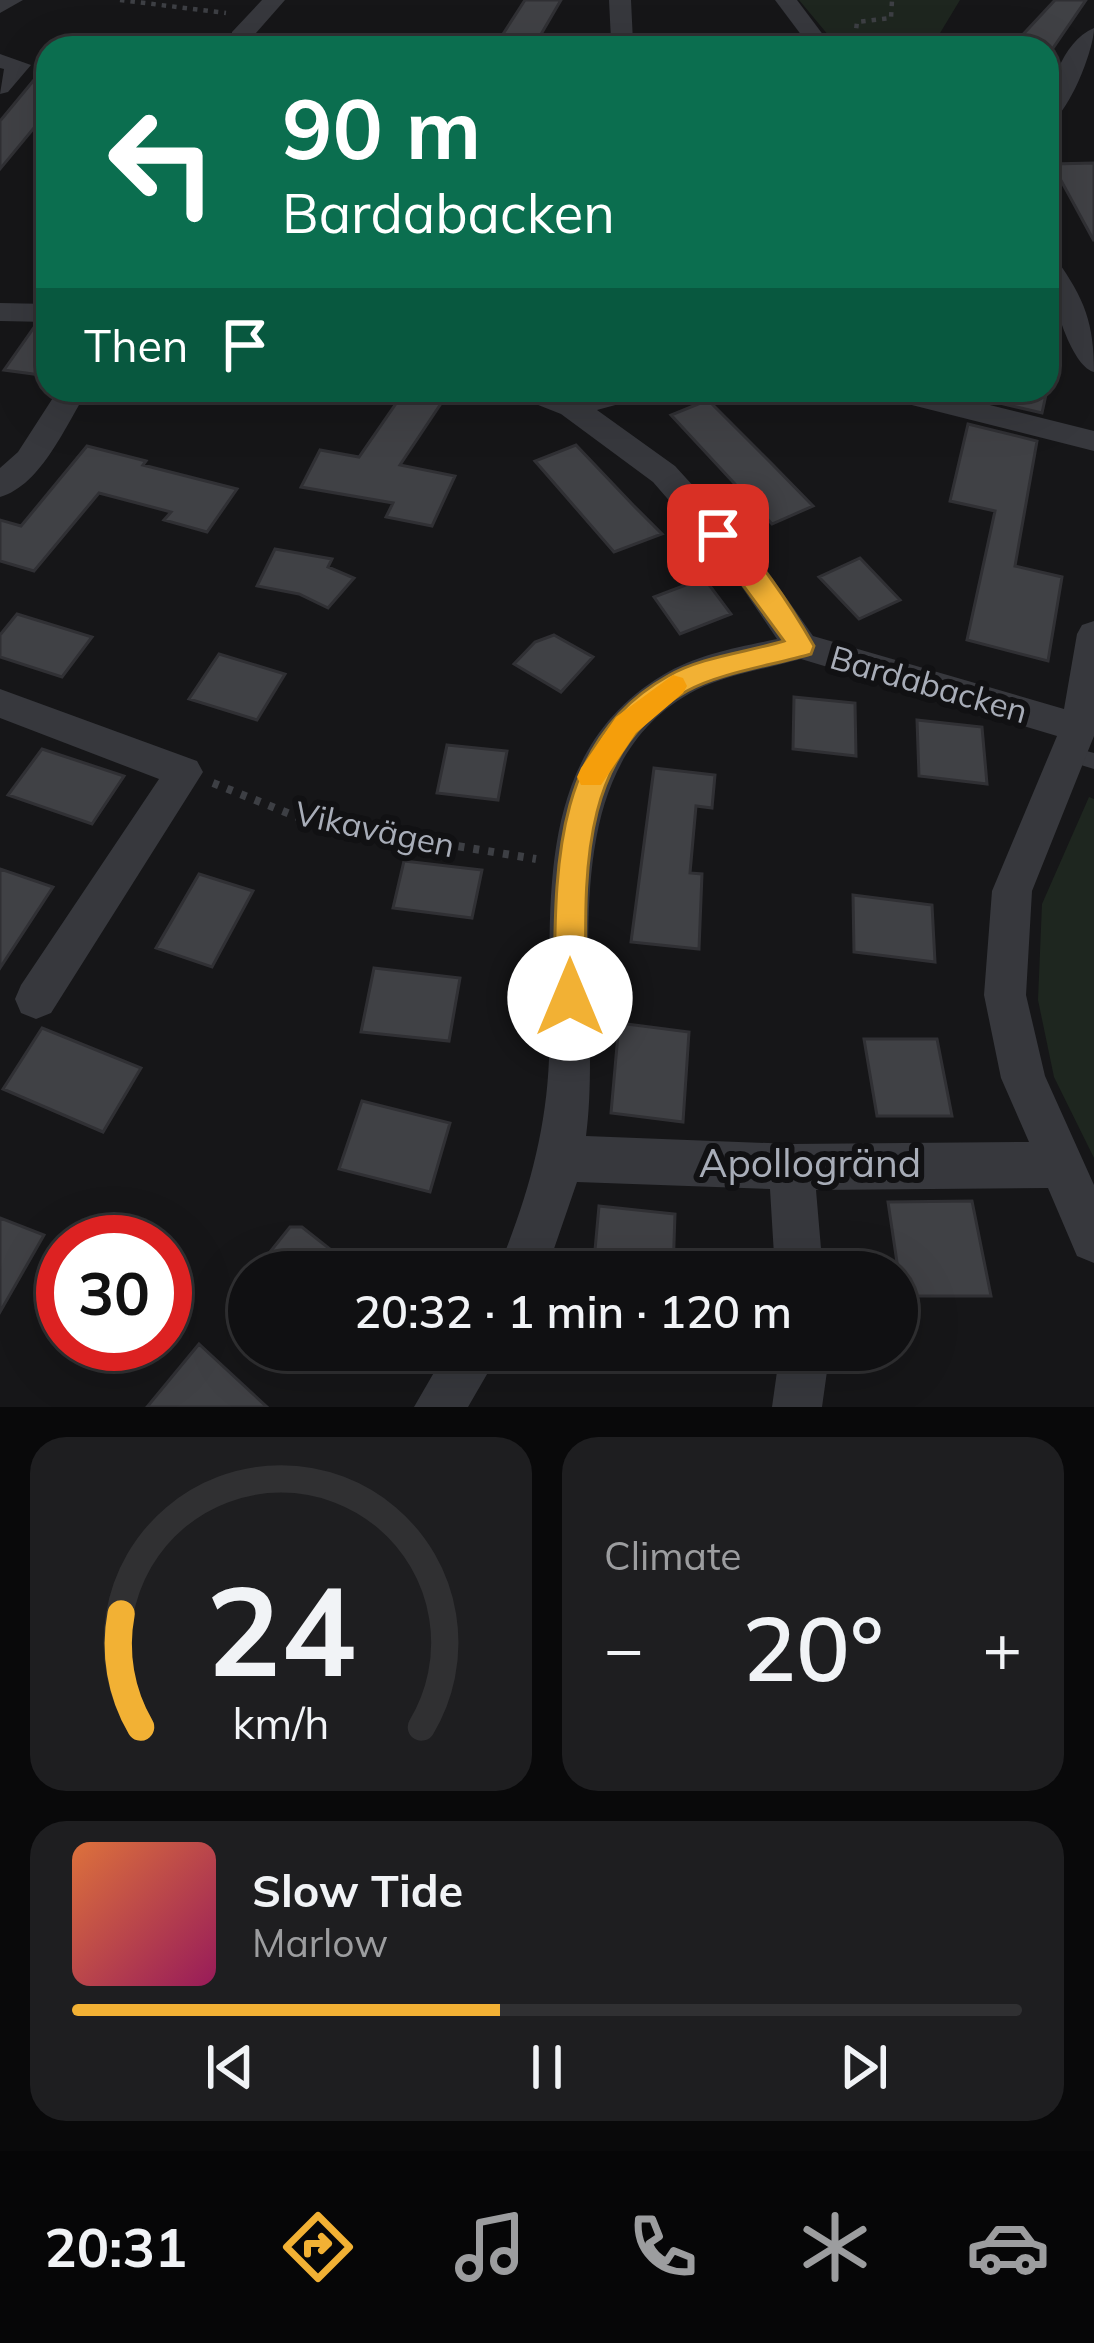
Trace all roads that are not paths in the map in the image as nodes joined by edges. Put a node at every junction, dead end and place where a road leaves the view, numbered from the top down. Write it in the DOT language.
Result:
graph roads {
  1 [pos="12,0"];
  2 [pos="274,0"];
  3 [pos="620,0"];
  4 [pos="786,0"];
  5 [pos="0,7"];
  6 [pos="241,25"];
  7 [pos="1094,35"];
  8 [pos="618,36"];
  9 [pos="813,36"];
  10 [pos="0,61"];
  11 [pos="0,87"];
  12 [pos="1059,93"];
  13 [pos="1059,282"];
  14 [pos="0,312"];
  15 [pos="36,313"];
  16 [pos="1094,363"];
  17 [pos="65,402"];
  18 [pos="559,402"];
  19 [pos="591,402"];
  20 [pos="937,402"];
  21 [pos="572,407"];
  22 [pos="1094,442"];
  23 [pos="0,486"];
  24 [pos="1094,634"];
  25 [pos="801,646"];
  26 [pos="0,703"];
  27 [pos="1080,748"];
  28 [pos="36,999"];
  29 [pos="559,1158"];
  30 [pos="1062,1165"];
  31 [pos="791,1167"];
  32 [pos="1094,1239"];
  33 [pos="532,1251"];
  34 [pos="797,1251"];
  35 [pos="462,1371"];
  36 [pos="802,1371"];
  37 [pos="439,1407"];
  38 [pos="796,1407"];
  1 -- 5 [label="street"];
  2 -- 6 [label="street"];
  3 -- 8 [label="street"];
  4 -- 9 [label="street"];
  7 -- 12 [label="street"];
  10 -- 11 [label="street"];
  13 -- 16 [label="street"];
  14 -- 15 [label="street"];
  17 -- 23 [label="street"];
  18 -- 21 [label="street, Bardabacken"];
  19 -- 21 [label="street"];
  20 -- 22 [label="street"];
  21 -- 25 [label="street, Bardabacken"];
  24 -- 27 [label="street"];
  25 -- 27 [label="street, Bardabacken"];
  25 -- 29 [label="street"];
  26 -- 28 [label="street"];
  27 -- 30 [label="street"];
  29 -- 31 [label="street, Apollogränd"];
  29 -- 33 [label="street"];
  30 -- 31 [label="street, Apollogränd"];
  30 -- 32 [label="street"];
  31 -- 34 [label="street"];
  35 -- 37 [label="street"];
  36 -- 38 [label="street"];
}
